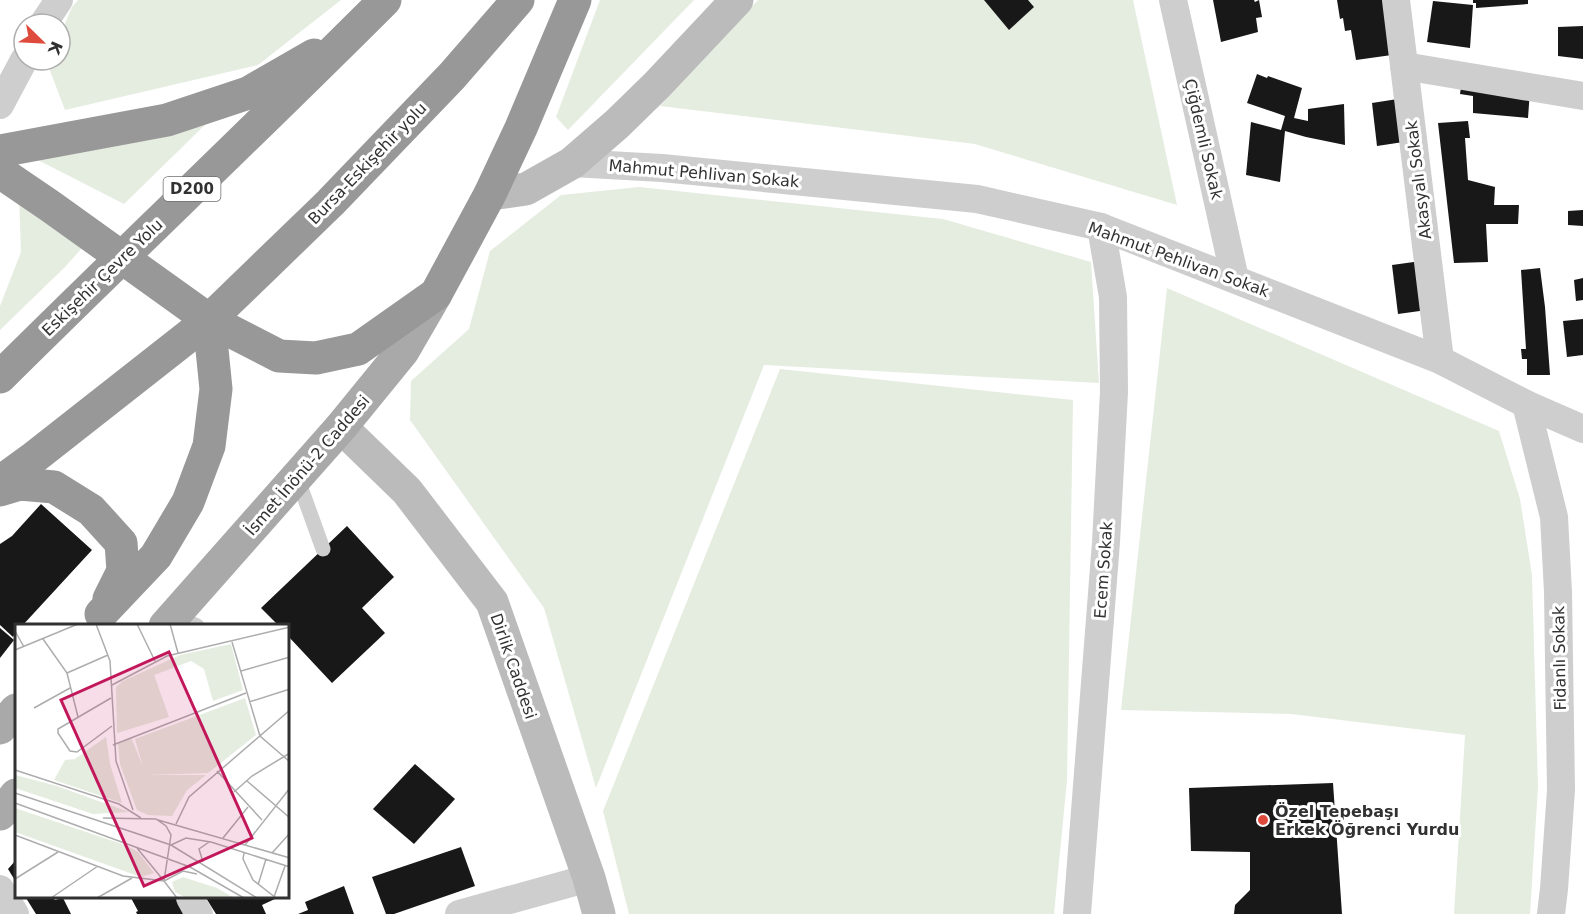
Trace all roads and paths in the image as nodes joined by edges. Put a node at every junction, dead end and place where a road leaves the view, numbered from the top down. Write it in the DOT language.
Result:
graph roads {
  1 [pos="385,0"];
  2 [pos="518,0"];
  3 [pos="575,0"];
  4 [pos="737,0"];
  5 [pos="1173,0"];
  6 [pos="1396,0"];
  7 [pos="350,35"];
  8 [pos="1404,66"];
  9 [pos="18,72"];
  10 [pos="1583,96"];
  11 [pos="0,105"];
  12 [pos="0,151"];
  13 [pos="572,163"];
  14 [pos="0,172"];
  15 [pos="490,194"];
  16 [pos="1101,227"];
  17 [pos="121,257"];
  18 [pos="1235,279"];
  19 [pos="436,294"];
  20 [pos="209,320"];
  21 [pos="1440,360"];
  22 [pos="0,377"];
  23 [pos="1526,404"];
  24 [pos="341,427"];
  25 [pos="1583,429"];
  26 [pos="297,477"];
  27 [pos="0,482"];
  28 [pos="0,490"];
  29 [pos="322,549"];
  30 [pos="96,620"];
  31 [pos="179,623"];
  32 [pos="15,711"];
  33 [pos="0,728"];
  34 [pos="1572,790"];
  35 [pos="15,796"];
  36 [pos="0,814"];
  37 [pos="589,878"];
  38 [pos="0,889"];
  39 [pos="191,899"];
  40 [pos="15,914"];
  41 [pos="199,914"];
  42 [pos="459,914"];
  43 [pos="599,914"];
  44 [pos="1077,914"];
  45 [pos="1551,914"];
  1 -- 7 [label="highway, Eskişehir Çevre Yolu / D200"];
  2 -- 20 [label="highway, Bursa-Eskişehir yolu"];
  3 -- 15 [label="highway"];
  4 -- 13 [label="street"];
  5 -- 18 [label="street, Çiğdemli Sokak"];
  6 -- 8 [label="street, Akasyalı Sokak"];
  7 -- 12 [label="highway"];
  7 -- 17 [label="highway, Eskişehir Çevre Yolu / D200"];
  8 -- 10 [label="street"];
  8 -- 21 [label="street, Akasyalı Sokak"];
  9 -- 11 [label="street"];
  13 -- 15 [label="street"];
  13 -- 16 [label="street, Mahmut Pehlivan Sokak"];
  14 -- 17 [label="highway"];
  15 -- 19 [label="highway"];
  16 -- 18 [label="street, Mahmut Pehlivan Sokak"];
  16 -- 44 [label="street, Ecem Sokak"];
  17 -- 20 [label="highway"];
  17 -- 22 [label="highway, Eskişehir Çevre Yolu / D200"];
  18 -- 21 [label="street, Mahmut Pehlivan Sokak"];
  19 -- 20 [label="highway"];
  19 -- 24 [label="main road, İsmet İnönü-2 Caddesi"];
  20 -- 27 [label="highway"];
  20 -- 30 [label="highway"];
  21 -- 23 [label="street, Mahmut Pehlivan Sokak"];
  23 -- 25 [label="street, Mahmut Pehlivan Sokak"];
  23 -- 34 [label="street, Fidanlı Sokak"];
  24 -- 26 [label="main road, İsmet İnönü-2 Caddesi"];
  24 -- 37 [label="street, Dirlik Caddesi"];
  26 -- 29 [label="lane"];
  26 -- 31 [label="main road, İsmet İnönü-2 Caddesi"];
  28 -- 30 [label="highway"];
  32 -- 33 [label="main road"];
  34 -- 45 [label="street, Fidanlı Sokak"];
  35 -- 36 [label="main road"];
  37 -- 42 [label="street"];
  37 -- 43 [label="street, Dirlik Caddesi"];
  38 -- 40 [label="street"];
  39 -- 41 [label="street"];
}
